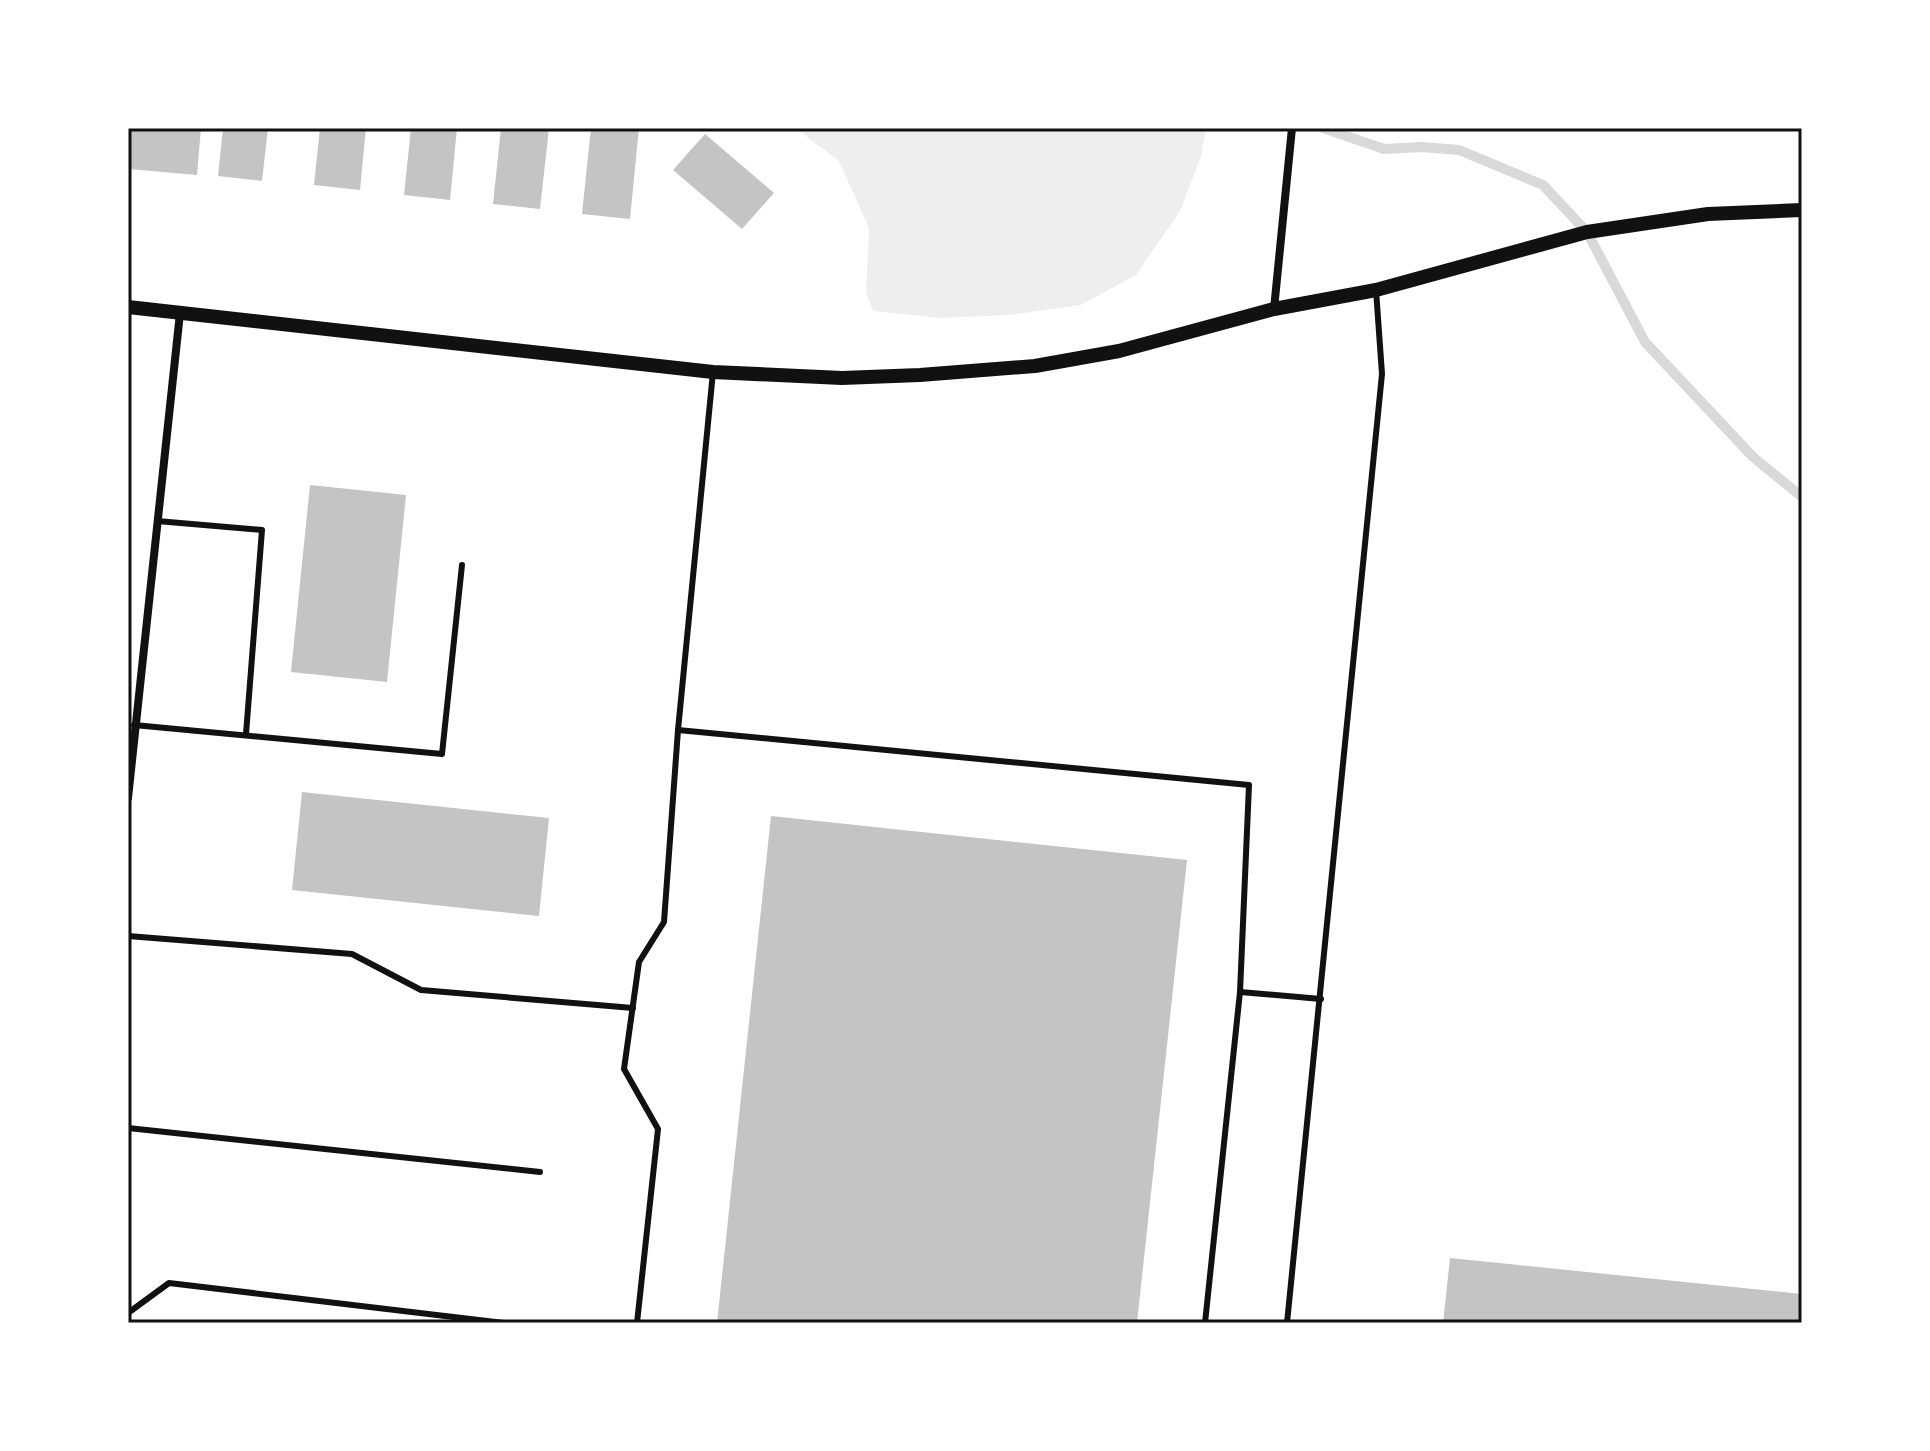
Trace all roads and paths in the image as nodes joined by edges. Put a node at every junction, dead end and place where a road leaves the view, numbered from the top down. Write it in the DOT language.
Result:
graph roads {
  1 [pos="1292,128"];
  2 [pos="1802,210"];
  3 [pos="1376,290"];
  4 [pos="128,307"];
  5 [pos="1274,309"];
  6 [pos="180,313"];
  7 [pos="713,372"];
  8 [pos="157,521"];
  9 [pos="462,565"];
  10 [pos="134,725"];
  11 [pos="678,730"];
  12 [pos="246,734"];
  13 [pos="129,780"];
  14 [pos="128,798"];
  15 [pos="128,936"];
  16 [pos="1240,992"];
  17 [pos="1321,999"];
  18 [pos="633,1008"];
  19 [pos="128,1128"];
  20 [pos="540,1172"];
  21 [pos="128,1313"];
  22 [pos="504,1323"];
  23 [pos="637,1323"];
  24 [pos="1205,1323"];
  25 [pos="1287,1323"];
  1 -- 5 [label="street"];
  2 -- 3 [label="street"];
  3 -- 5 [label="street"];
  3 -- 17 [label="lane"];
  4 -- 6 [label="street"];
  5 -- 7 [label="street"];
  6 -- 7 [label="street"];
  6 -- 8 [label="street"];
  7 -- 11 [label="lane"];
  8 -- 10 [label="street"];
  8 -- 12 [label="lane"];
  9 -- 12 [label="lane"];
  10 -- 12 [label="lane"];
  10 -- 13 [label="street"];
  11 -- 16 [label="lane"];
  11 -- 18 [label="lane"];
  13 -- 14 [label="street"];
  15 -- 18 [label="lane"];
  16 -- 17 [label="lane"];
  16 -- 24 [label="lane"];
  17 -- 25 [label="lane"];
  18 -- 23 [label="lane"];
  19 -- 20 [label="lane"];
  21 -- 22 [label="lane"];
}
